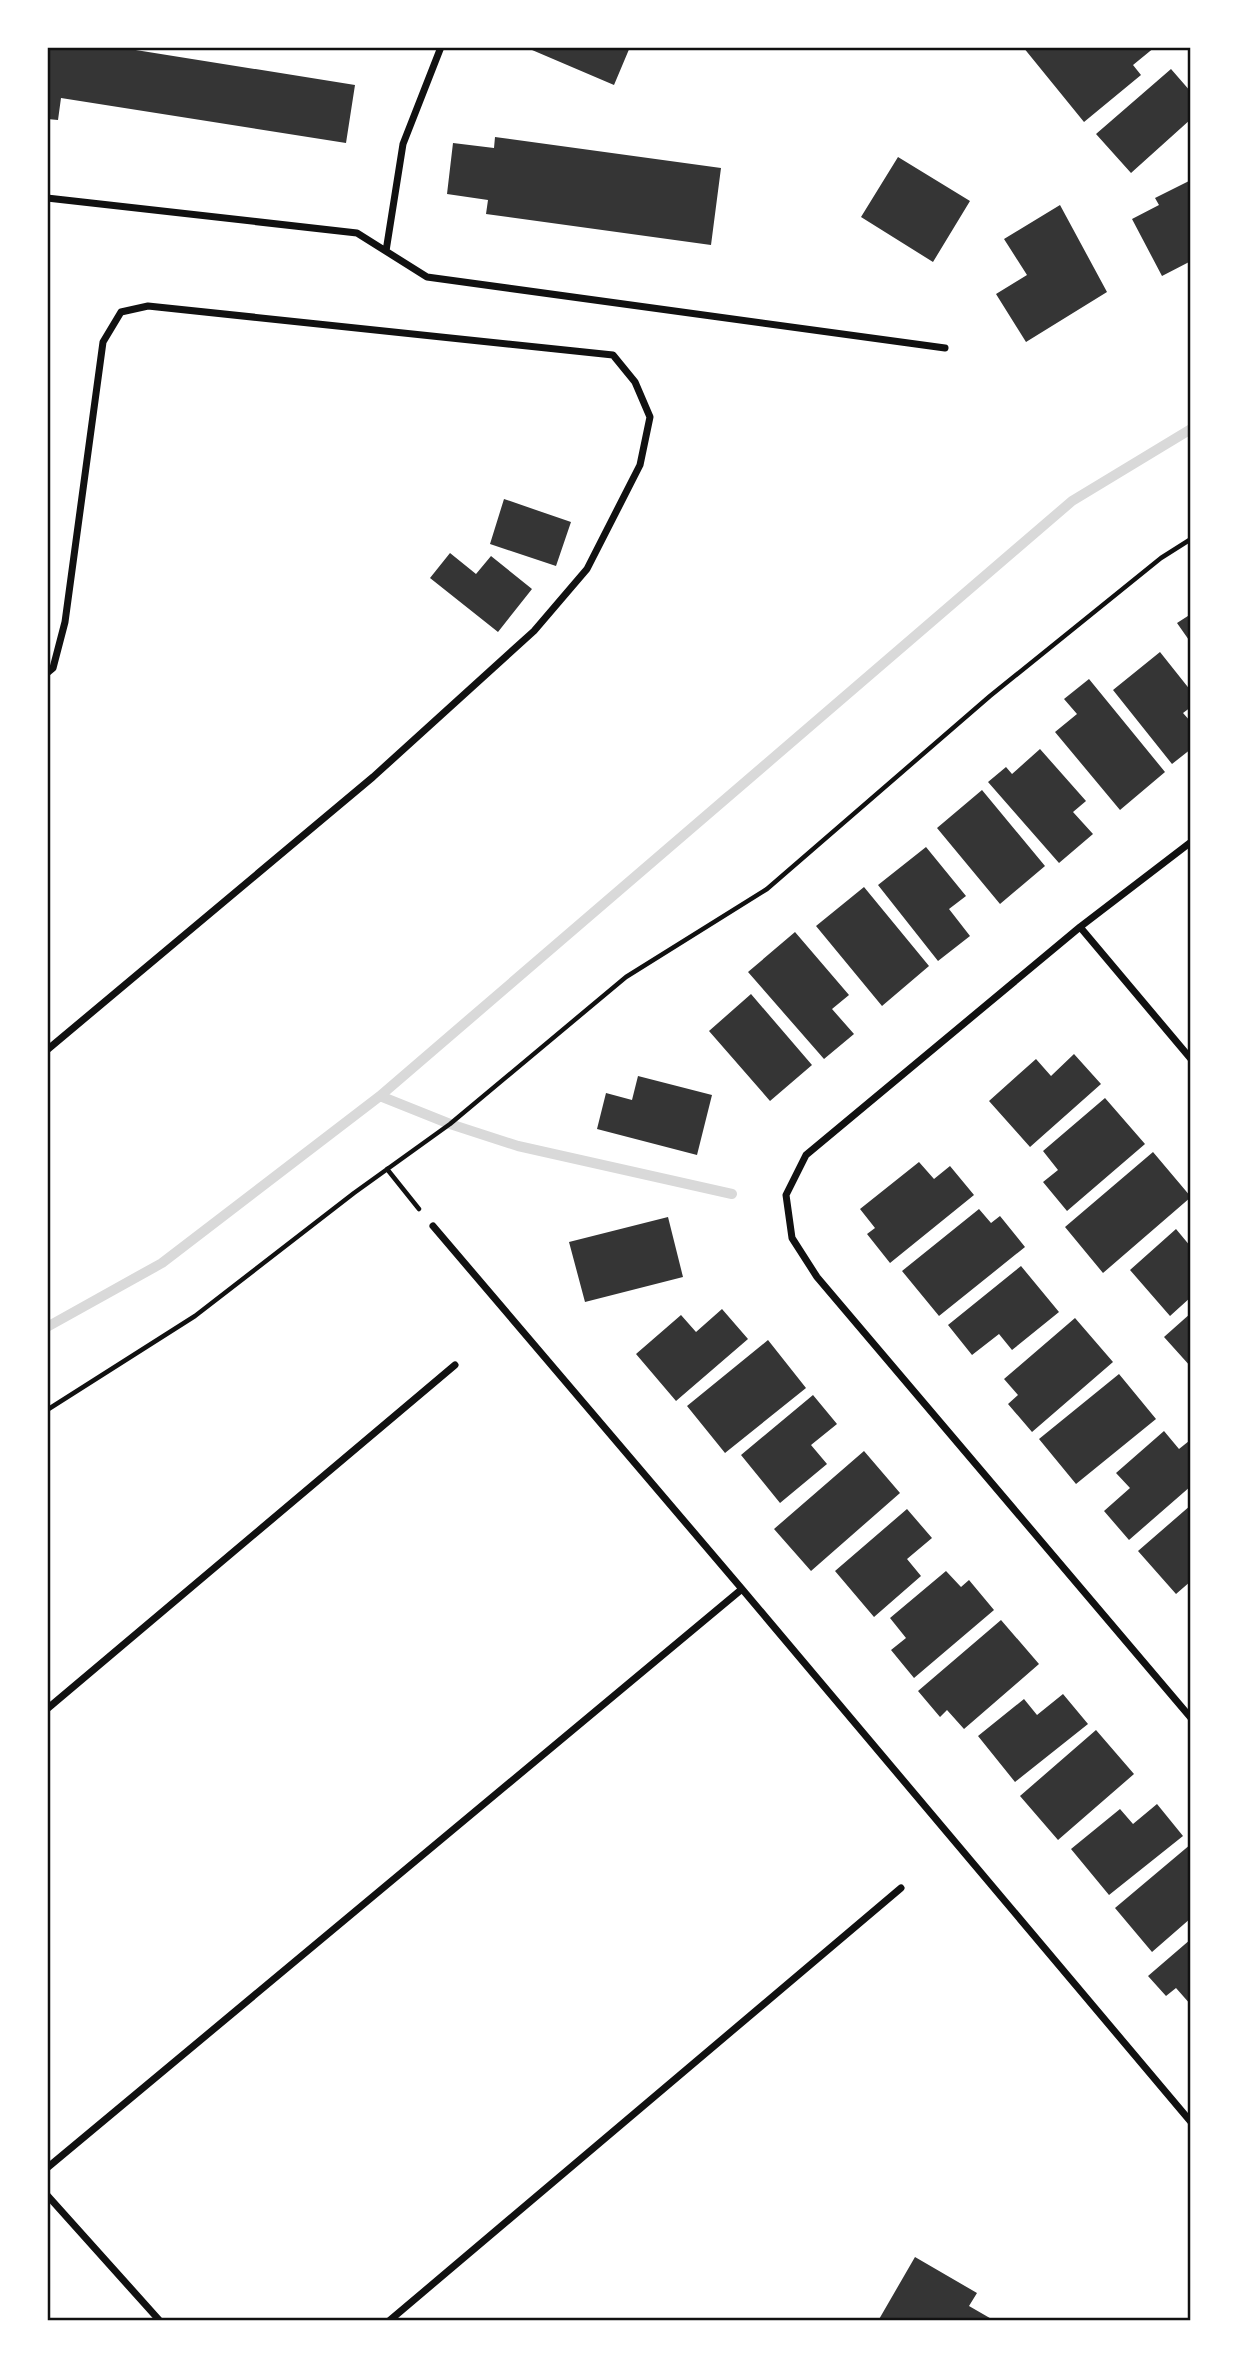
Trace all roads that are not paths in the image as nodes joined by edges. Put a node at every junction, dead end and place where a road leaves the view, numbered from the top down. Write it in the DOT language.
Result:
graph roads {
  1 [pos="441,47"];
  2 [pos="47,198"];
  3 [pos="386,251"];
  4 [pos="945,348"];
  5 [pos="47,673"];
  6 [pos="1191,842"];
  7 [pos="1080,927"];
  8 [pos="47,1050"];
  9 [pos="1191,1059"];
  10 [pos="433,1226"];
  11 [pos="455,1365"];
  12 [pos="742,1589"];
  13 [pos="47,1709"];
  14 [pos="1191,1718"];
  15 [pos="901,1888"];
  16 [pos="1191,2122"];
  17 [pos="47,2168"];
  18 [pos="47,2195"];
  19 [pos="160,2321"];
  20 [pos="389,2321"];
  1 -- 3 [label="street"];
  2 -- 3 [label="street"];
  3 -- 4 [label="street"];
  5 -- 8 [label="street"];
  6 -- 7 [label="street"];
  7 -- 9 [label="street"];
  7 -- 14 [label="street"];
  10 -- 12 [label="street"];
  11 -- 13 [label="street"];
  12 -- 16 [label="street"];
  12 -- 17 [label="street"];
  15 -- 20 [label="street"];
  18 -- 19 [label="street"];
}
